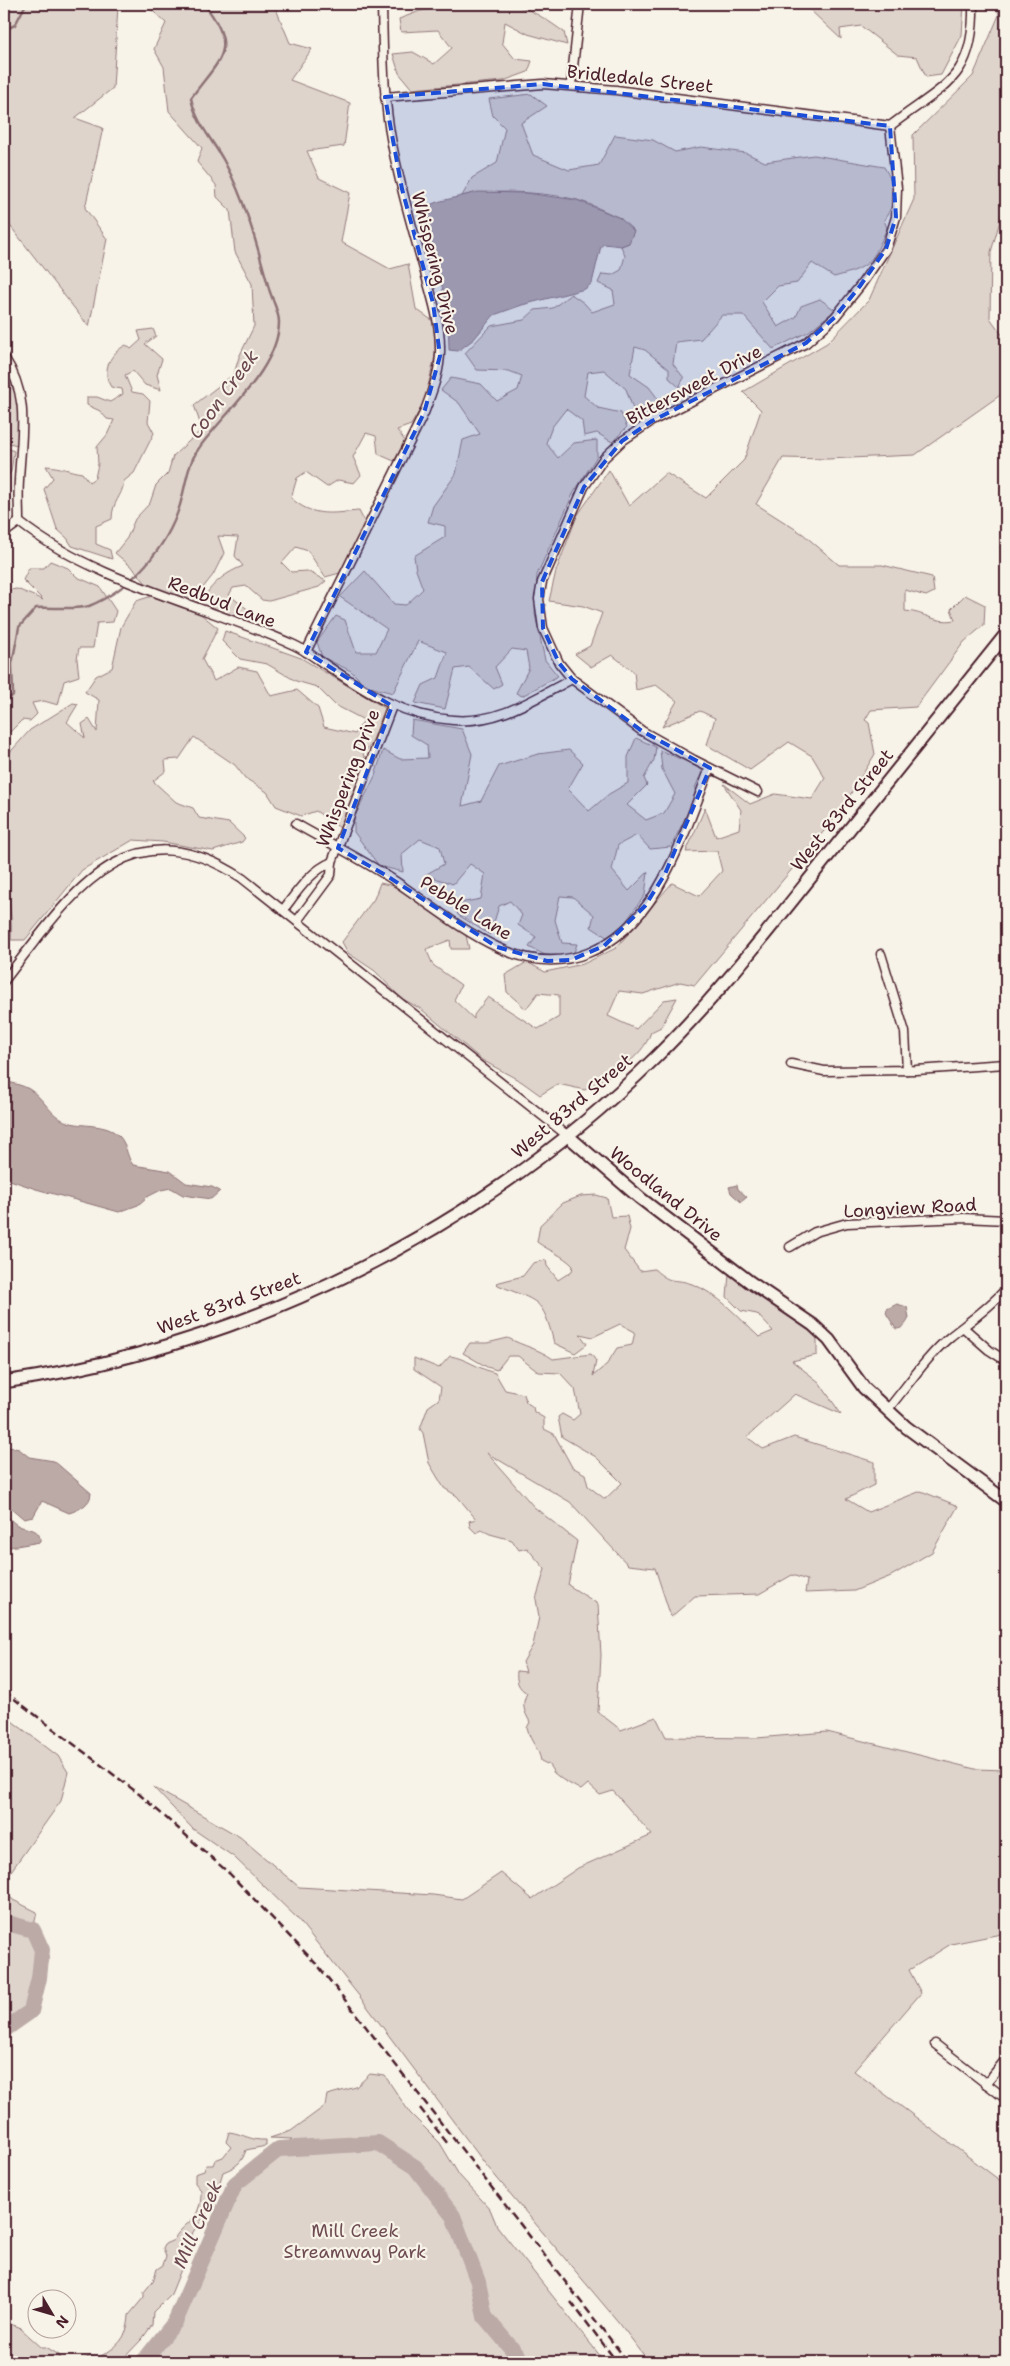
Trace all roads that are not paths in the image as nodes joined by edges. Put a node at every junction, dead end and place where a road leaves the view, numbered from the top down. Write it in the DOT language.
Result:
graph roads {
  1 [pos="382,4"];
  2 [pos="580,4"];
  3 [pos="973,4"];
  4 [pos="571,86"];
  5 [pos="386,97"];
  6 [pos="890,126"];
  7 [pos="4,357"];
  8 [pos="19,522"];
  9 [pos="4,533"];
  10 [pos="1006,634"];
  11 [pos="306,652"];
  12 [pos="572,679"];
  13 [pos="392,706"];
  14 [pos="710,768"];
  15 [pos="758,792"];
  16 [pos="296,824"];
  17 [pos="338,848"];
  18 [pos="332,862"];
  19 [pos="283,910"];
  20 [pos="297,921"];
  21 [pos="881,954"];
  22 [pos="4,980"];
  23 [pos="791,1064"];
  24 [pos="1006,1064"];
  25 [pos="907,1070"];
  26 [pos="568,1136"];
  27 [pos="1006,1220"];
  28 [pos="790,1247"];
  29 [pos="1006,1289"];
  30 [pos="964,1328"];
  31 [pos="1006,1361"];
  32 [pos="4,1382"];
  33 [pos="888,1409"];
  34 [pos="1006,1500"];
  35 [pos="935,2044"];
  36 [pos="1006,2059"];
  37 [pos="986,2084"];
  38 [pos="1006,2099"];
  1 -- 5 [label="street, Whispering Drive"];
  2 -- 4 [label="street"];
  3 -- 6 [label="street"];
  4 -- 5 [label="street, Bridledale Street"];
  4 -- 6 [label="street, Bridledale Street"];
  5 -- 11 [label="street, Whispering Drive"];
  6 -- 12 [label="street, Bittersweet Drive"];
  7 -- 8 [label="street"];
  8 -- 9 [label="street"];
  8 -- 11 [label="street, Redbud Lane"];
  10 -- 26 [label="main road, West 83rd Street"];
  11 -- 13 [label="street, Redbud Lane"];
  12 -- 13 [label="street, Redbud Lane"];
  12 -- 14 [label="street, Bittersweet Drive"];
  13 -- 17 [label="street, Whispering Drive"];
  14 -- 15 [label="street, Bittersweet Drive"];
  14 -- 17 [label="street, Pebble Lane"];
  16 -- 17 [label="street, Pebble Lane"];
  17 -- 18 [label="street, Whispering Drive"];
  18 -- 19 [label="street, Whispering Drive"];
  18 -- 20 [label="street, Whispering Drive"];
  19 -- 20 [label="street, Woodland Drive"];
  19 -- 22 [label="street, Woodland Drive"];
  20 -- 26 [label="street, Woodland Drive"];
  21 -- 25 [label="street"];
  23 -- 25 [label="street"];
  24 -- 25 [label="street"];
  26 -- 32 [label="main road, West 83rd Street"];
  26 -- 33 [label="main road, Woodland Drive"];
  27 -- 28 [label="street, Longview Road"];
  29 -- 30 [label="street"];
  30 -- 31 [label="street"];
  30 -- 33 [label="street"];
  33 -- 34 [label="main road, Woodland Drive"];
  35 -- 37 [label="street"];
  36 -- 37 [label="street"];
  37 -- 38 [label="street"];
}
